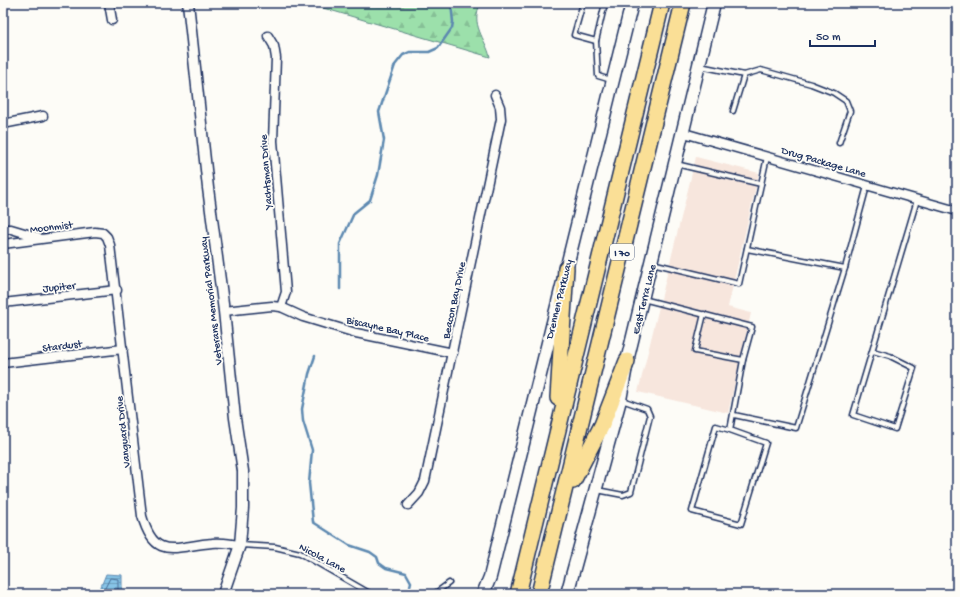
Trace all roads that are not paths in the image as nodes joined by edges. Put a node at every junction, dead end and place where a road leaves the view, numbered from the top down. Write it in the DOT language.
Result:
graph roads {
  1 [pos="110,3"];
  2 [pos="188,3"];
  3 [pos="583,3"];
  4 [pos="605,3"];
  5 [pos="632,3"];
  6 [pos="662,3"];
  7 [pos="683,3"];
  8 [pos="714,3"];
  9 [pos="112,20"];
  10 [pos="268,36"];
  11 [pos="596,41"];
  12 [pos="700,66"];
  13 [pos="744,75"];
  14 [pos="613,81"];
  15 [pos="495,95"];
  16 [pos="733,110"];
  17 [pos="43,116"];
  18 [pos="3,124"];
  19 [pos="684,133"];
  20 [pos="839,143"];
  21 [pos="767,157"];
  22 [pos="676,164"];
  23 [pos="761,184"];
  24 [pos="867,185"];
  25 [pos="918,200"];
  26 [pos="957,211"];
  27 [pos="3,229"];
  28 [pos="102,233"];
  29 [pos="40,238"];
  30 [pos="3,244"];
  31 [pos="747,250"];
  32 [pos="652,262"];
  33 [pos="566,268"];
  34 [pos="845,268"];
  35 [pos="117,290"];
  36 [pos="643,299"];
  37 [pos="3,302"];
  38 [pos="281,307"];
  39 [pos="224,311"];
  40 [pos="704,314"];
  41 [pos="123,349"];
  42 [pos="872,351"];
  43 [pos="453,353"];
  44 [pos="743,360"];
  45 [pos="627,361"];
  46 [pos="3,363"];
  47 [pos="620,400"];
  48 [pos="734,414"];
  49 [pos="730,430"];
  50 [pos="555,441"];
  51 [pos="596,490"];
  52 [pos="562,501"];
  53 [pos="408,505"];
  54 [pos="240,545"];
  55 [pos="448,583"];
  56 [pos="227,593"];
  57 [pos="371,594"];
  58 [pos="434,594"];
  59 [pos="483,594"];
  60 [pos="518,594"];
  61 [pos="539,594"];
  62 [pos="567,594"];
  1 -- 9 [label="street"];
  2 -- 39 [label="street, Veterans Memorial Parkway"];
  3 -- 11 [label="lane"];
  4 -- 11 [label="lane"];
  5 -- 14 [label="main road, Drennen Parkway"];
  6 -- 50 [label="highway, I 70"];
  7 -- 52 [label="highway, I 70"];
  8 -- 12 [label="main road, East Terra Lane"];
  10 -- 38 [label="street, Yachtsman Drive"];
  11 -- 14 [label="lane"];
  12 -- 13 [label="lane"];
  12 -- 19 [label="main road, East Terra Lane"];
  13 -- 16 [label="lane"];
  13 -- 20 [label="lane"];
  14 -- 33 [label="main road, Drennen Parkway"];
  15 -- 43 [label="street, Beacon Bay Drive"];
  17 -- 18 [label="street"];
  19 -- 21 [label="street, Drug Package Lane"];
  19 -- 22 [label="main road, East Terra Lane"];
  21 -- 23 [label="lane"];
  21 -- 24 [label="street, Drug Package Lane"];
  22 -- 23 [label="lane"];
  22 -- 32 [label="main road, East Terra Lane"];
  23 -- 31 [label="lane"];
  24 -- 25 [label="street, Drug Package Lane"];
  24 -- 34 [label="lane"];
  25 -- 26 [label="street, Drug Package Lane"];
  25 -- 42 [label="lane"];
  27 -- 29 [label="street"];
  28 -- 29 [label="street, Moonmist"];
  28 -- 35 [label="street, Vanguard Drive"];
  29 -- 30 [label="street, Moonmist"];
  31 -- 32 [label="lane"];
  31 -- 34 [label="lane"];
  32 -- 36 [label="main road, East Terra Lane"];
  33 -- 50 [label="highway"];
  33 -- 59 [label="main road, Drennen Parkway"];
  34 -- 48 [label="lane"];
  35 -- 37 [label="street, Jupiter"];
  35 -- 41 [label="street, Vanguard Drive"];
  36 -- 40 [label="lane"];
  36 -- 45 [label="main road, East Terra Lane"];
  38 -- 39 [label="street"];
  38 -- 43 [label="street, Biscayne Bay Place"];
  39 -- 54 [label="street, Veterans Memorial Parkway"];
  40 -- 44 [label="lane"];
  40 -- 44 [label="lane"];
  41 -- 46 [label="street, Stardust"];
  41 -- 54 [label="street, Vanguard Drive"];
  42 -- 42 [label="lane"];
  43 -- 53 [label="street, Beacon Bay Drive"];
  44 -- 48 [label="lane"];
  45 -- 47 [label="main road, East Terra Lane"];
  45 -- 52 [label="highway"];
  47 -- 51 [label="main road, East Terra Lane"];
  47 -- 51 [label="lane"];
  48 -- 49 [label="lane"];
  49 -- 49 [label="lane"];
  50 -- 60 [label="highway, I 70"];
  51 -- 62 [label="main road, East Terra Lane"];
  52 -- 61 [label="highway, I 70"];
  54 -- 56 [label="street, Veterans Memorial Parkway"];
  54 -- 57 [label="lane, Nicola Lane"];
  55 -- 58 [label="lane"];
}
